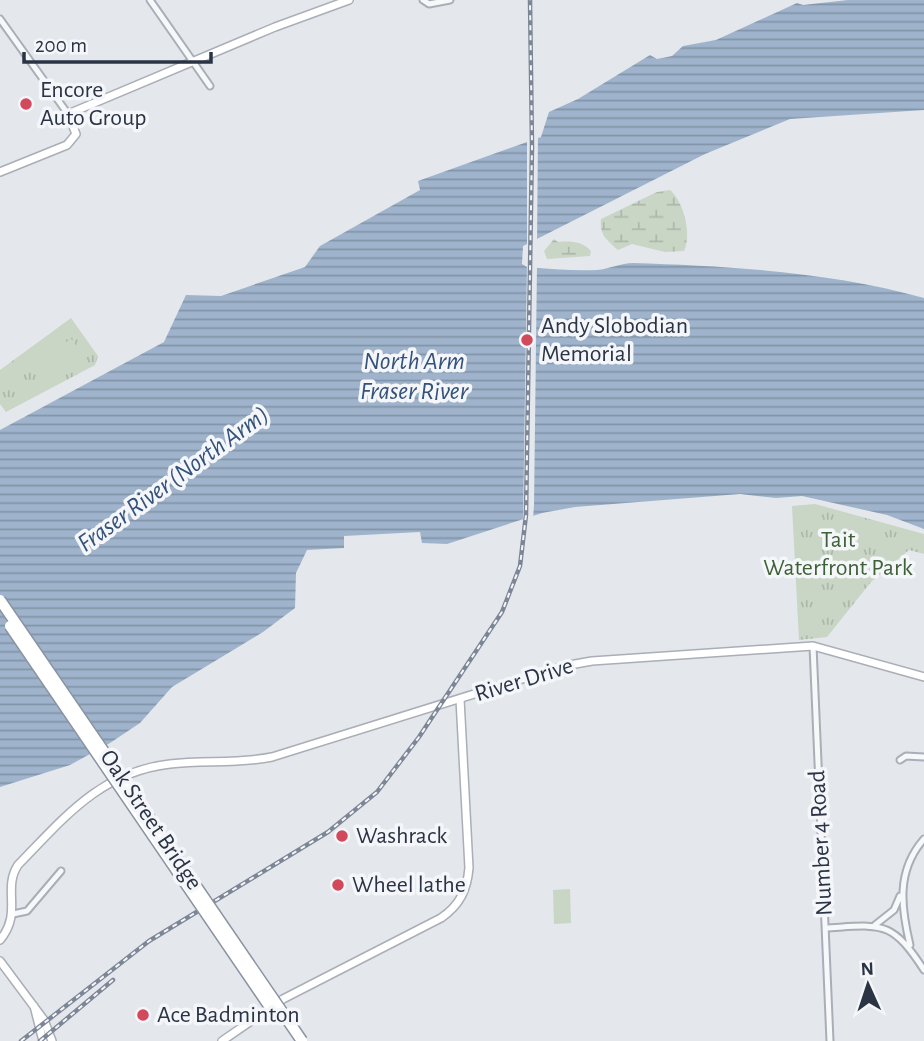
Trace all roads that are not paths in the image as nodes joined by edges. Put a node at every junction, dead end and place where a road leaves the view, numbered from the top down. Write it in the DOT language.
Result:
graph roads {
  1 [pos="150,0"];
  2 [pos="349,0"];
  3 [pos="423,0"];
  4 [pos="450,0"];
  5 [pos="0,19"];
  6 [pos="194,61"];
  7 [pos="210,86"];
  8 [pos="68,114"];
  9 [pos="0,172"];
  10 [pos="0,600"];
  11 [pos="0,611"];
  12 [pos="813,646"];
  13 [pos="924,677"];
  14 [pos="460,699"];
  15 [pos="924,757"];
  16 [pos="900,760"];
  17 [pos="924,839"];
  18 [pos="61,871"];
  19 [pos="902,891"];
  20 [pos="13,914"];
  21 [pos="875,925"];
  22 [pos="825,928"];
  23 [pos="0,940"];
  24 [pos="911,947"];
  25 [pos="0,961"];
  26 [pos="924,970"];
  27 [pos="34,1006"];
  28 [pos="43,1041"];
  29 [pos="52,1041"];
  30 [pos="222,1041"];
  31 [pos="294,1041"];
  32 [pos="302,1041"];
  33 [pos="830,1041"];
  1 -- 6 [label="street"];
  2 -- 6 [label="street"];
  3 -- 4 [label="street"];
  5 -- 8 [label="street"];
  6 -- 7 [label="street"];
  6 -- 8 [label="street"];
  8 -- 9 [label="street"];
  10 -- 32 [label="highway, Oak Street Bridge, bridge"];
  11 -- 31 [label="highway, Oak Street Bridge, bridge"];
  12 -- 13 [label="street, River Drive"];
  12 -- 14 [label="street, River Drive"];
  12 -- 22 [label="street, Number 4 Road"];
  14 -- 20 [label="street, River Drive"];
  14 -- 30 [label="street"];
  15 -- 16 [label="street"];
  17 -- 19 [label="street"];
  18 -- 20 [label="street"];
  19 -- 21 [label="street"];
  19 -- 24 [label="street"];
  20 -- 23 [label="street"];
  21 -- 22 [label="street"];
  21 -- 24 [label="street"];
  22 -- 33 [label="street, Number 4 Road"];
  24 -- 26 [label="street"];
  25 -- 27 [label="street"];
  27 -- 28 [label="street"];
  27 -- 29 [label="street"];
}
